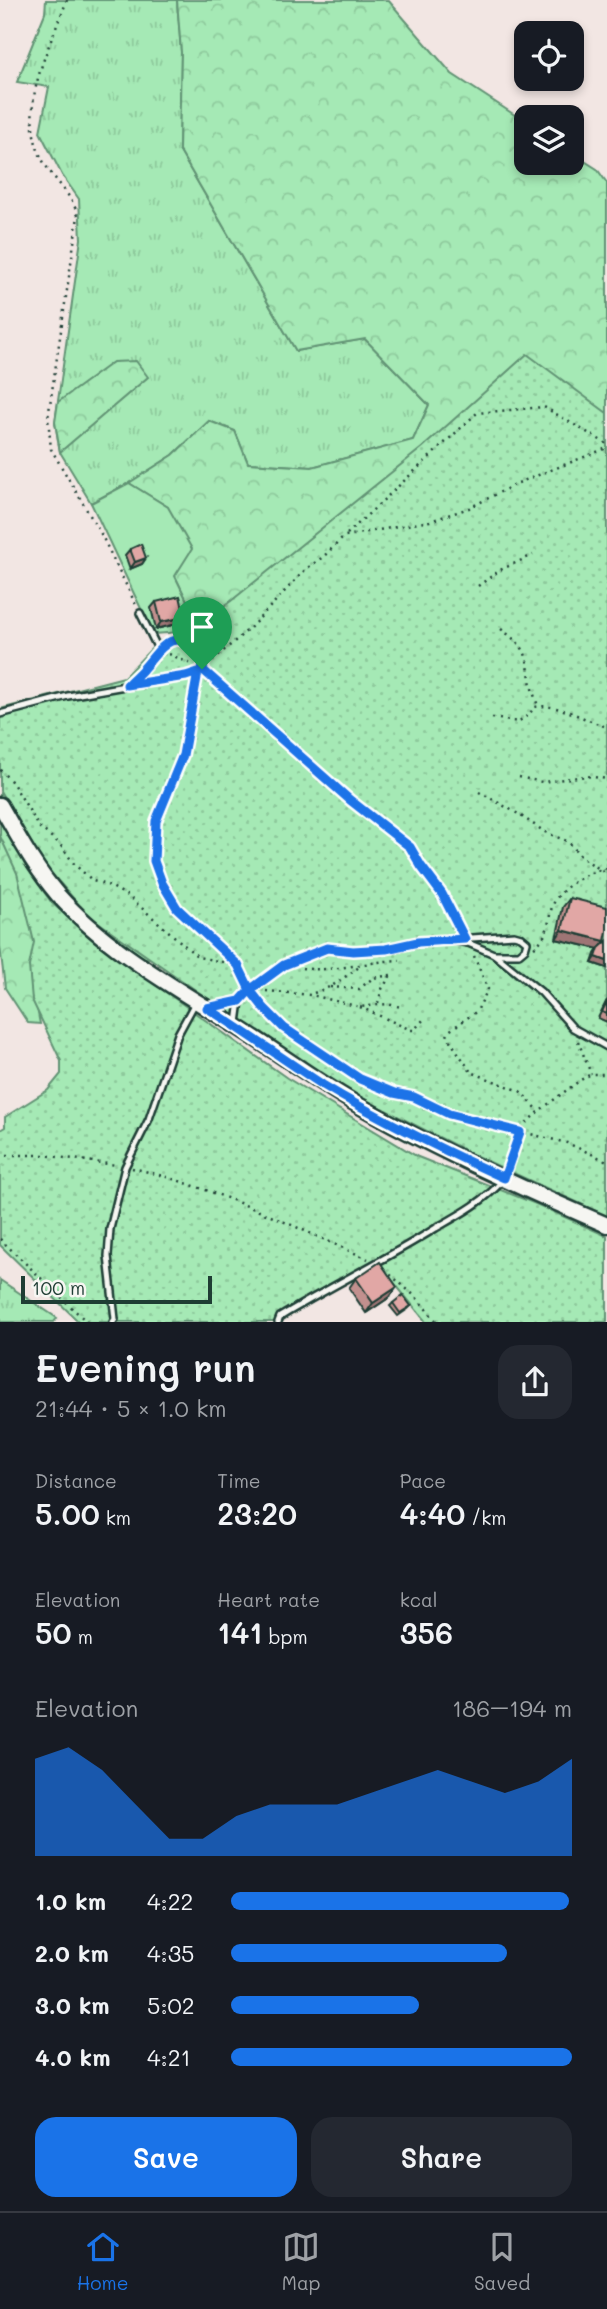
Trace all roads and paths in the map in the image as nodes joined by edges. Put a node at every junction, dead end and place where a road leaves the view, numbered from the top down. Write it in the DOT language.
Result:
graph roads {
  1 [pos="67,0"];
  2 [pos="607,446"];
  3 [pos="345,536"];
  4 [pos="533,555"];
  5 [pos="478,586"];
  6 [pos="140,613"];
  7 [pos="501,629"];
  8 [pos="158,649"];
  9 [pos="200,670"];
  10 [pos="127,685"];
  11 [pos="538,706"];
  12 [pos="0,714"];
  13 [pos="492,718"];
  14 [pos="607,727"];
  15 [pos="0,770"];
  16 [pos="519,777"];
  17 [pos="607,779"];
  18 [pos="479,792"];
  19 [pos="0,805"];
  20 [pos="607,868"];
  21 [pos="601,869"];
  22 [pos="607,874"];
  23 [pos="466,941"];
  24 [pos="494,954"];
  25 [pos="519,954"];
  26 [pos="400,960"];
  27 [pos="365,963"];
  28 [pos="238,965"];
  29 [pos="285,965"];
  30 [pos="330,987"];
  31 [pos="251,989"];
  32 [pos="310,995"];
  33 [pos="240,1001"];
  34 [pos="201,1004"];
  35 [pos="378,1004"];
  36 [pos="360,1007"];
  37 [pos="401,1007"];
  38 [pos="425,1018"];
  39 [pos="237,1026"];
  40 [pos="573,1028"];
  41 [pos="607,1047"];
  42 [pos="591,1074"];
  43 [pos="607,1074"];
  44 [pos="539,1111"];
  45 [pos="520,1132"];
  46 [pos="0,1155"];
  47 [pos="607,1161"];
  48 [pos="125,1167"];
  49 [pos="504,1178"];
  50 [pos="607,1225"];
  51 [pos="0,1239"];
  52 [pos="375,1262"];
  53 [pos="87,1322"];
  54 [pos="113,1322"];
  55 [pos="278,1322"];
  56 [pos="437,1322"];
  1 -- 6 [label="path"];
  2 -- 3 [label="path"];
  2 -- 3 [label="path"];
  3 -- 9 [label="path"];
  4 -- 5 [label="path"];
  6 -- 8 [label="lane"];
  7 -- 11 [label="path"];
  8 -- 9 [label="path"];
  8 -- 9 [label="lane"];
  8 -- 10 [label="lane"];
  9 -- 10 [label="lane"];
  9 -- 23 [label="path"];
  9 -- 28 [label="path"];
  10 -- 12 [label="lane"];
  11 -- 13 [label="path"];
  11 -- 14 [label="path"];
  15 -- 28 [label="path"];
  16 -- 17 [label="path"];
  18 -- 21 [label="path"];
  19 -- 34 [label="street"];
  20 -- 21 [label="path"];
  21 -- 22 [label="path"];
  21 -- 25 [label="path"];
  23 -- 24 [label="lane"];
  23 -- 25 [label="lane"];
  23 -- 29 [label="lane"];
  23 -- 44 [label="path"];
  24 -- 25 [label="lane"];
  24 -- 40 [label="lane"];
  26 -- 27 [label="path"];
  27 -- 29 [label="path"];
  27 -- 30 [label="path"];
  28 -- 31 [label="path"];
  29 -- 31 [label="lane"];
  30 -- 32 [label="path"];
  30 -- 35 [label="path"];
  31 -- 32 [label="path"];
  31 -- 33 [label="lane"];
  31 -- 45 [label="path"];
  32 -- 36 [label="path"];
  33 -- 34 [label="lane"];
  33 -- 39 [label="lane"];
  34 -- 39 [label="street"];
  34 -- 48 [label="lane"];
  35 -- 36 [label="path"];
  35 -- 37 [label="path"];
  36 -- 38 [label="path"];
  39 -- 49 [label="street"];
  40 -- 41 [label="lane"];
  40 -- 42 [label="path"];
  42 -- 43 [label="path"];
  42 -- 44 [label="path"];
  44 -- 45 [label="path"];
  45 -- 47 [label="path"];
  45 -- 49 [label="path"];
  46 -- 48 [label="path"];
  48 -- 52 [label="path"];
  48 -- 54 [label="lane"];
  49 -- 50 [label="street"];
  49 -- 52 [label="lane"];
  51 -- 53 [label="path"];
  52 -- 55 [label="lane"];
  52 -- 56 [label="path"];
}
